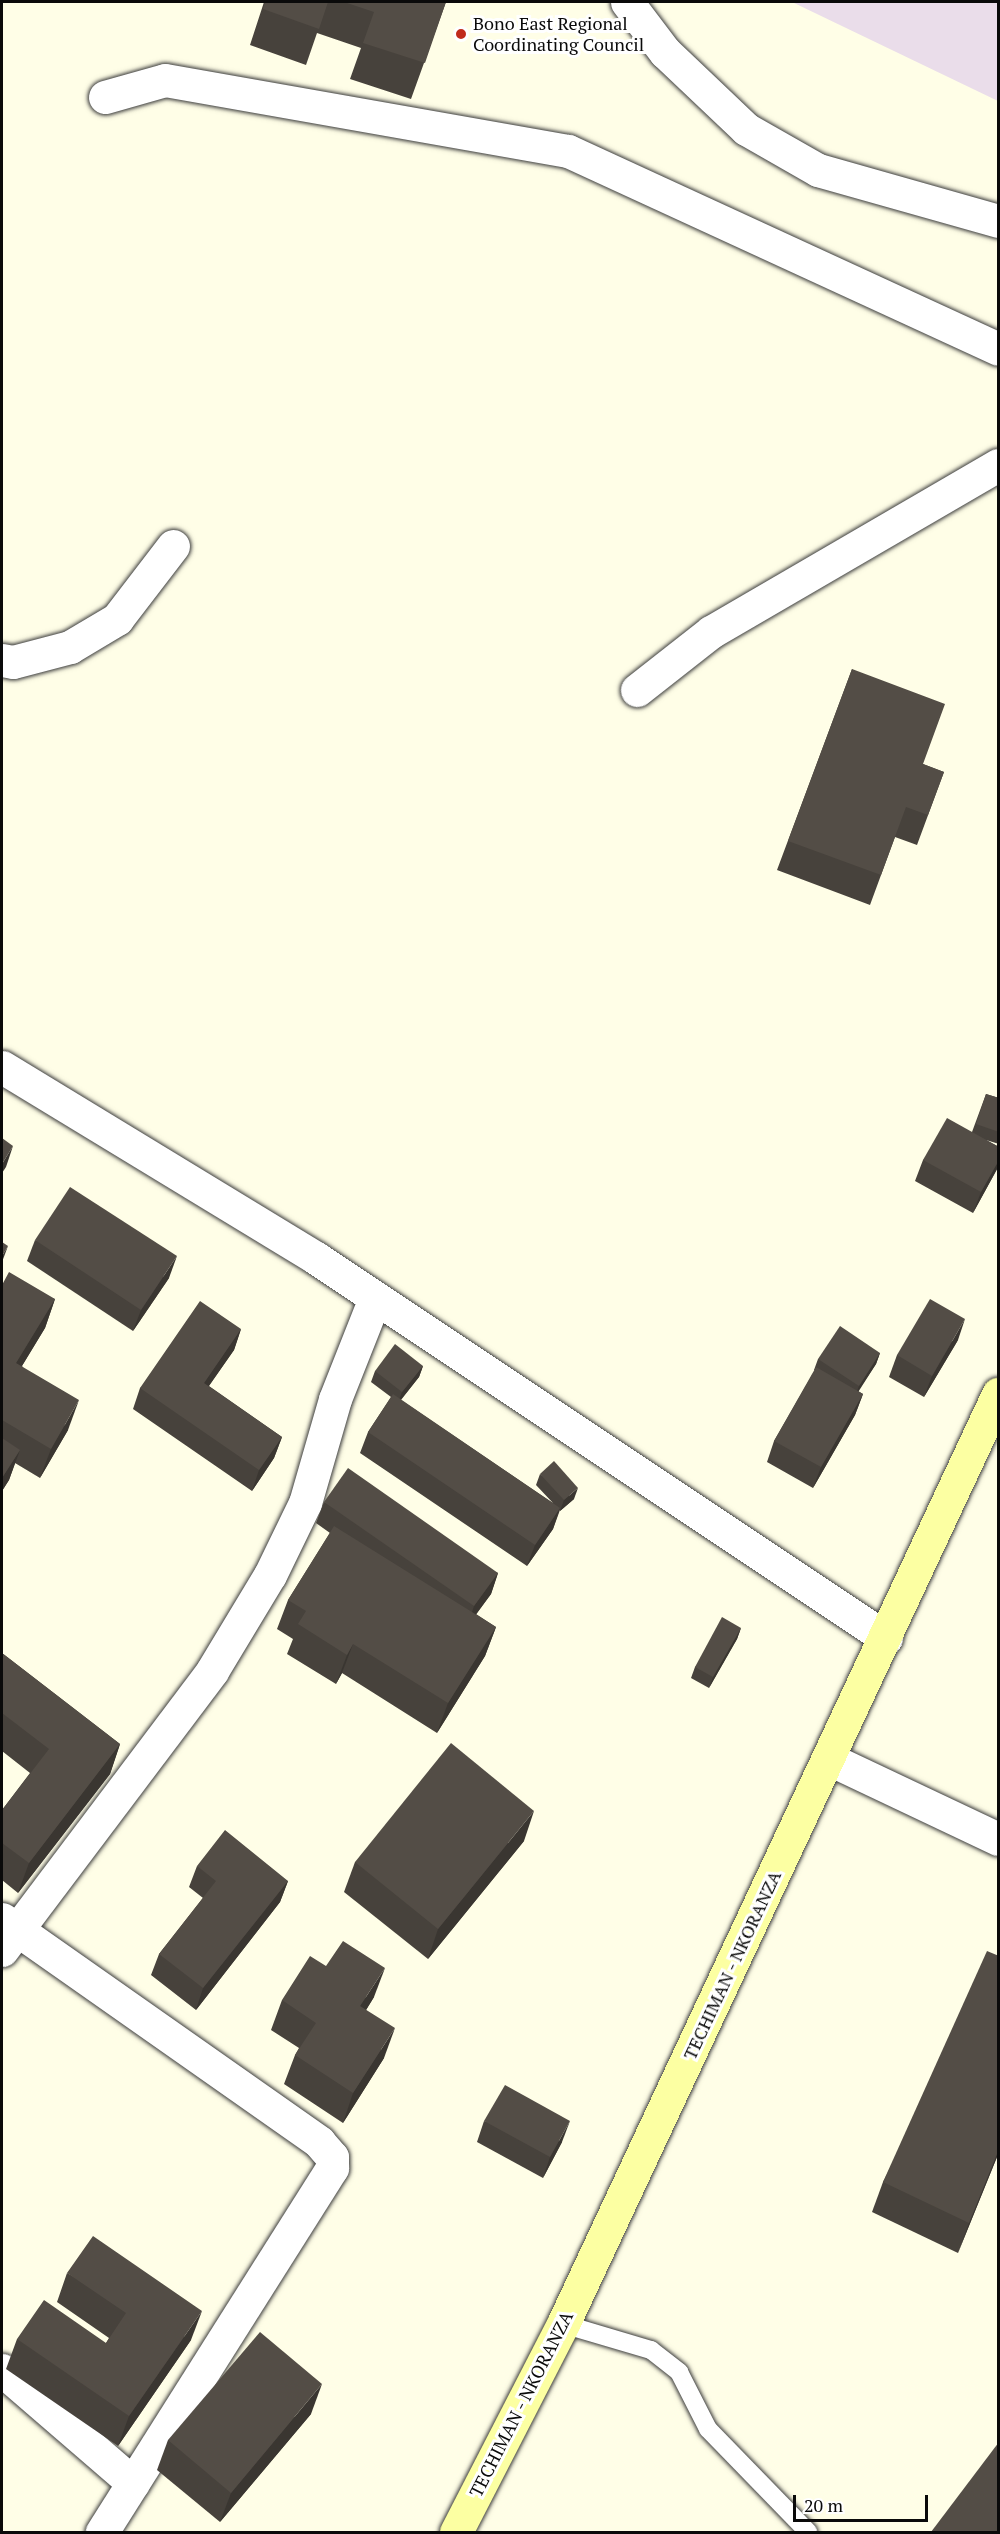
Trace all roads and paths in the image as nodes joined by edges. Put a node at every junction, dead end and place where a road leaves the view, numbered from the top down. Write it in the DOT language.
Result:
graph roads {
  1 [pos="627,2"];
  2 [pos="105,97"];
  3 [pos="999,221"];
  4 [pos="999,349"];
  5 [pos="999,465"];
  6 [pos="173,546"];
  7 [pos="2,660"];
  8 [pos="637,690"];
  9 [pos="2,1067"];
  10 [pos="375,1298"];
  11 [pos="999,1394"];
  12 [pos="886,1638"];
  13 [pos="829,1759"];
  14 [pos="999,1839"];
  15 [pos="7,1933"];
  16 [pos="563,2324"];
  17 [pos="2,2370"];
  18 [pos="134,2483"];
  19 [pos="102,2532"];
  20 [pos="456,2532"];
  21 [pos="808,2532"];
  1 -- 3 [label="street"];
  2 -- 4 [label="street"];
  5 -- 8 [label="street"];
  6 -- 7 [label="street"];
  9 -- 10 [label="street"];
  10 -- 12 [label="street"];
  10 -- 15 [label="street"];
  11 -- 12 [label="main road, TECHIMAN - NKORANZA"];
  12 -- 13 [label="main road, TECHIMAN - NKORANZA"];
  13 -- 14 [label="street"];
  13 -- 16 [label="main road, TECHIMAN - NKORANZA"];
  15 -- 18 [label="street"];
  16 -- 20 [label="main road, TECHIMAN - NKORANZA"];
  16 -- 21 [label="lane"];
  17 -- 18 [label="street"];
  18 -- 19 [label="street"];
}
